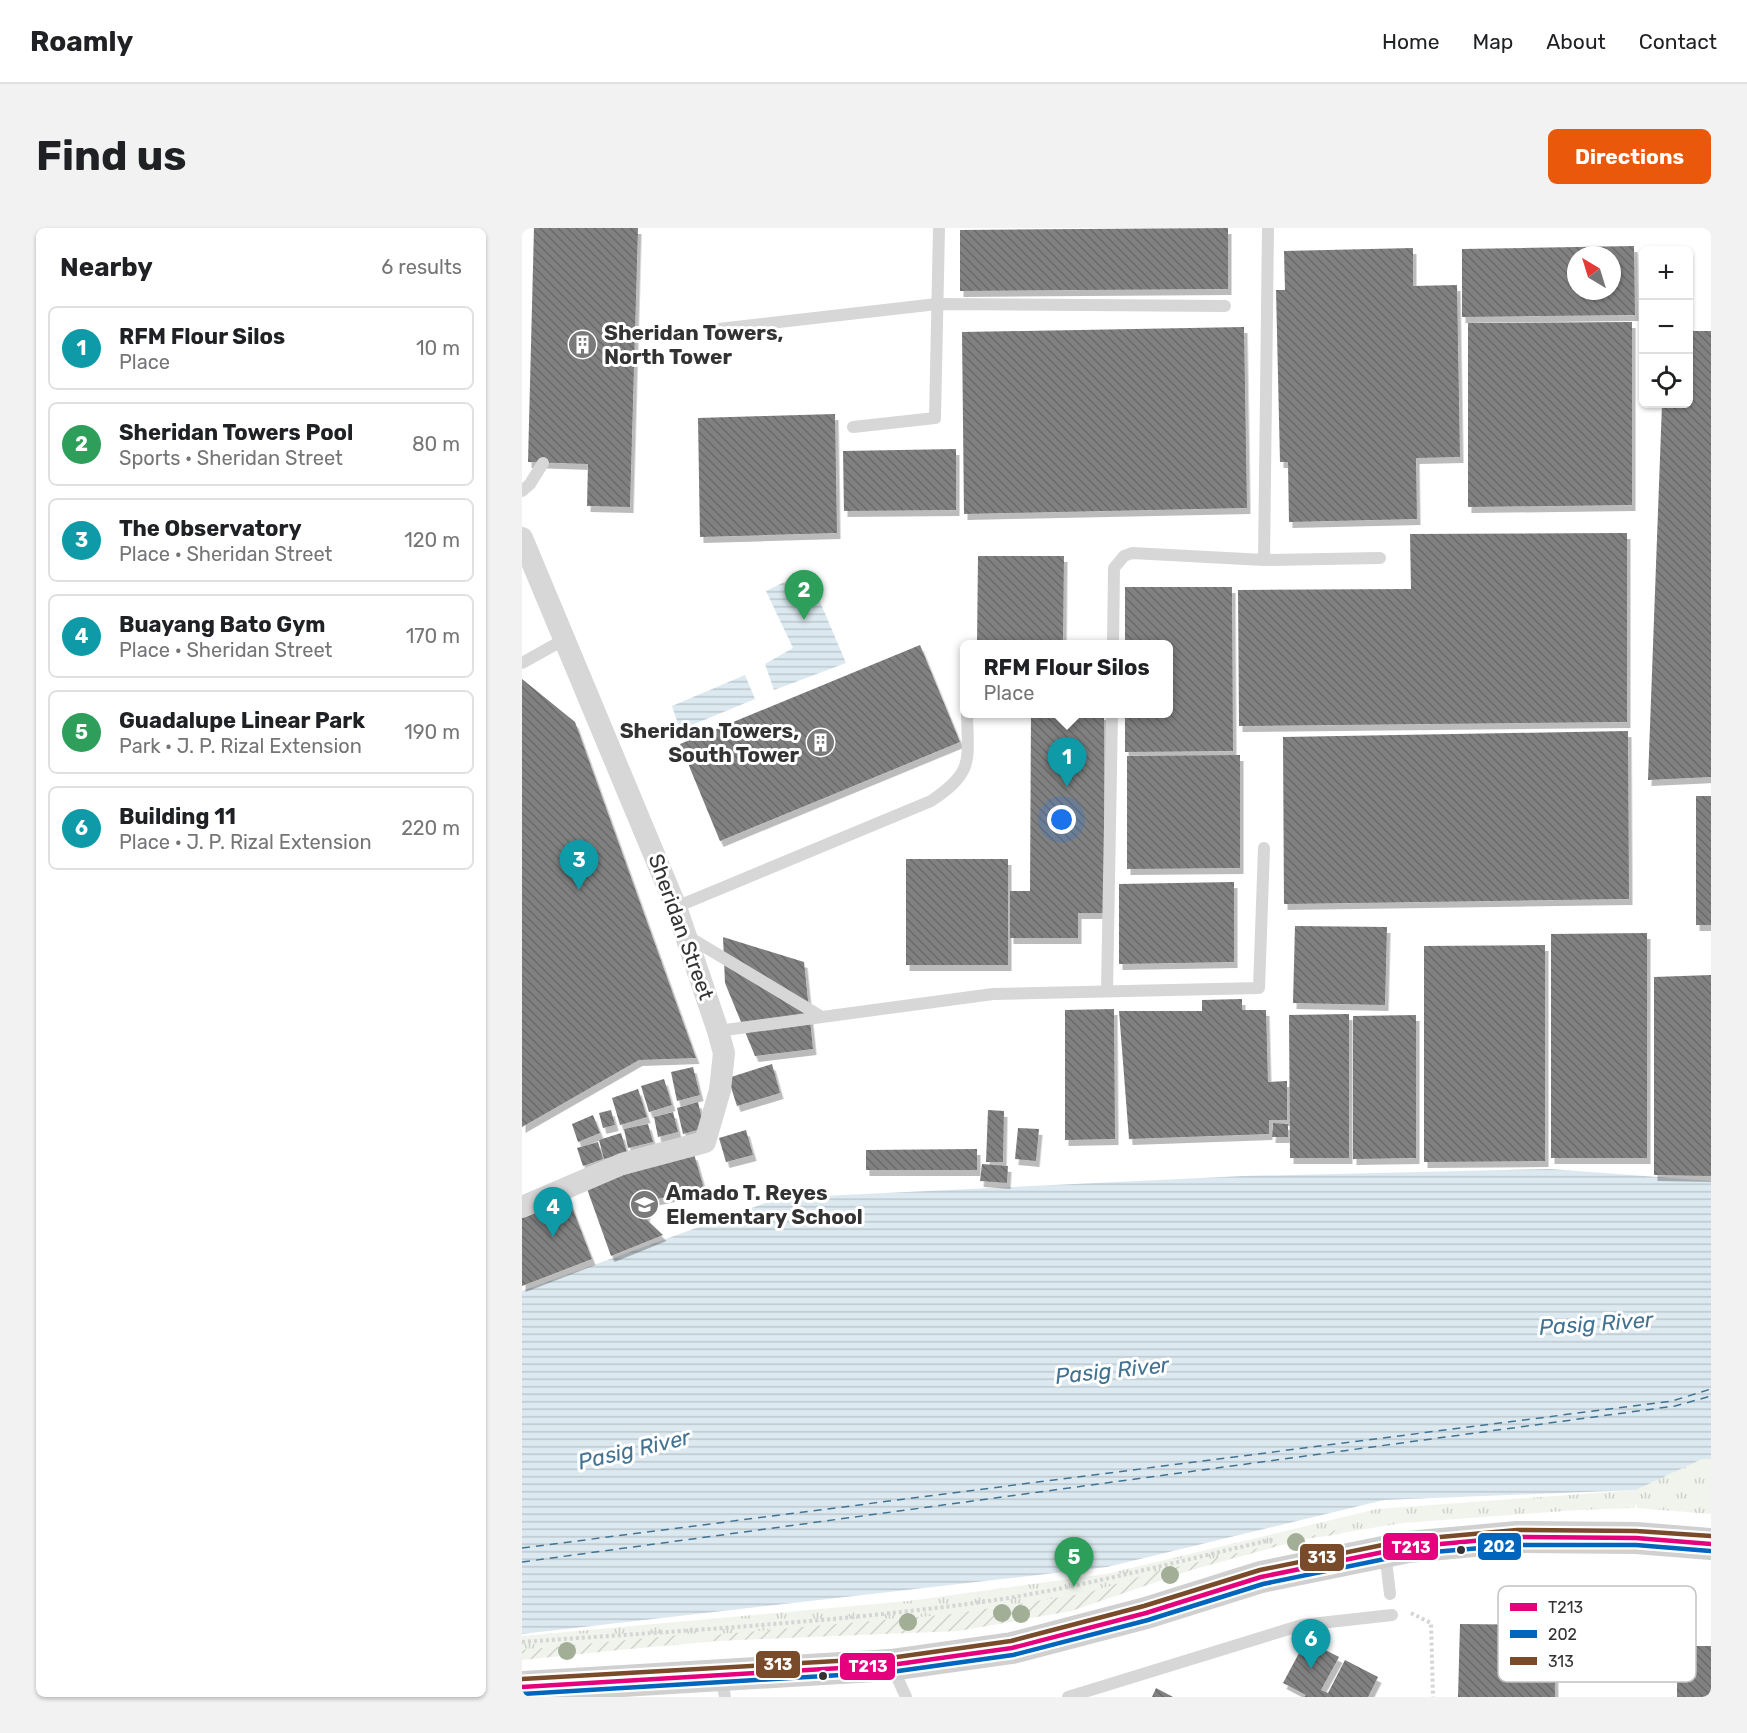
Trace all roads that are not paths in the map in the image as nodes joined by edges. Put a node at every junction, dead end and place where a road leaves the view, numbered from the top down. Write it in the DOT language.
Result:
graph roads {
  1 [pos="939,228"];
  2 [pos="1268,228"];
  3 [pos="937,304"];
  4 [pos="1225,306"];
  5 [pos="710,330"];
  6 [pos="853,427"];
  7 [pos="543,463"];
  8 [pos="522,491"];
  9 [pos="522,538"];
  10 [pos="1380,558"];
  11 [pos="1264,560"];
  12 [pos="565,639"];
  13 [pos="1113,640"];
  14 [pos="522,663"];
  15 [pos="968,718"];
  16 [pos="1112,718"];
  17 [pos="1264,848"];
  18 [pos="676,907"];
  19 [pos="686,935"];
  20 [pos="1107,991"];
  21 [pos="820,1016"];
  22 [pos="718,1031"];
  23 [pos="522,1207"];
  24 [pos="1711,1544"];
  25 [pos="1385,1551"];
  26 [pos="1390,1594"];
  27 [pos="1392,1615"];
  28 [pos="891,1665"];
  29 [pos="723,1686"];
  30 [pos="522,1687"];
  31 [pos="906,1697"];
  32 [pos="1068,1697"];
  1 -- 3 [label="lane"];
  2 -- 11 [label="lane"];
  3 -- 4 [label="lane"];
  3 -- 5 [label="lane"];
  3 -- 6 [label="lane"];
  7 -- 8 [label="lane"];
  9 -- 12 [label="street, Sheridan Street"];
  10 -- 11 [label="lane"];
  11 -- 13 [label="lane"];
  12 -- 14 [label="lane"];
  12 -- 18 [label="street, Sheridan Street"];
  15 -- 18 [label="lane"];
  16 -- 20 [label="lane"];
  17 -- 20 [label="lane"];
  18 -- 19 [label="street, Sheridan Street"];
  19 -- 21 [label="lane"];
  19 -- 22 [label="street, Sheridan Street"];
  20 -- 21 [label="lane"];
  21 -- 22 [label="lane"];
  22 -- 23 [label="street, Sheridan Street"];
  24 -- 25 [label="main road"];
  25 -- 26 [label="lane"];
  25 -- 28 [label="main road"];
  27 -- 32 [label="lane"];
  28 -- 29 [label="main road"];
  28 -- 31 [label="lane"];
  29 -- 30 [label="main road"];
}
